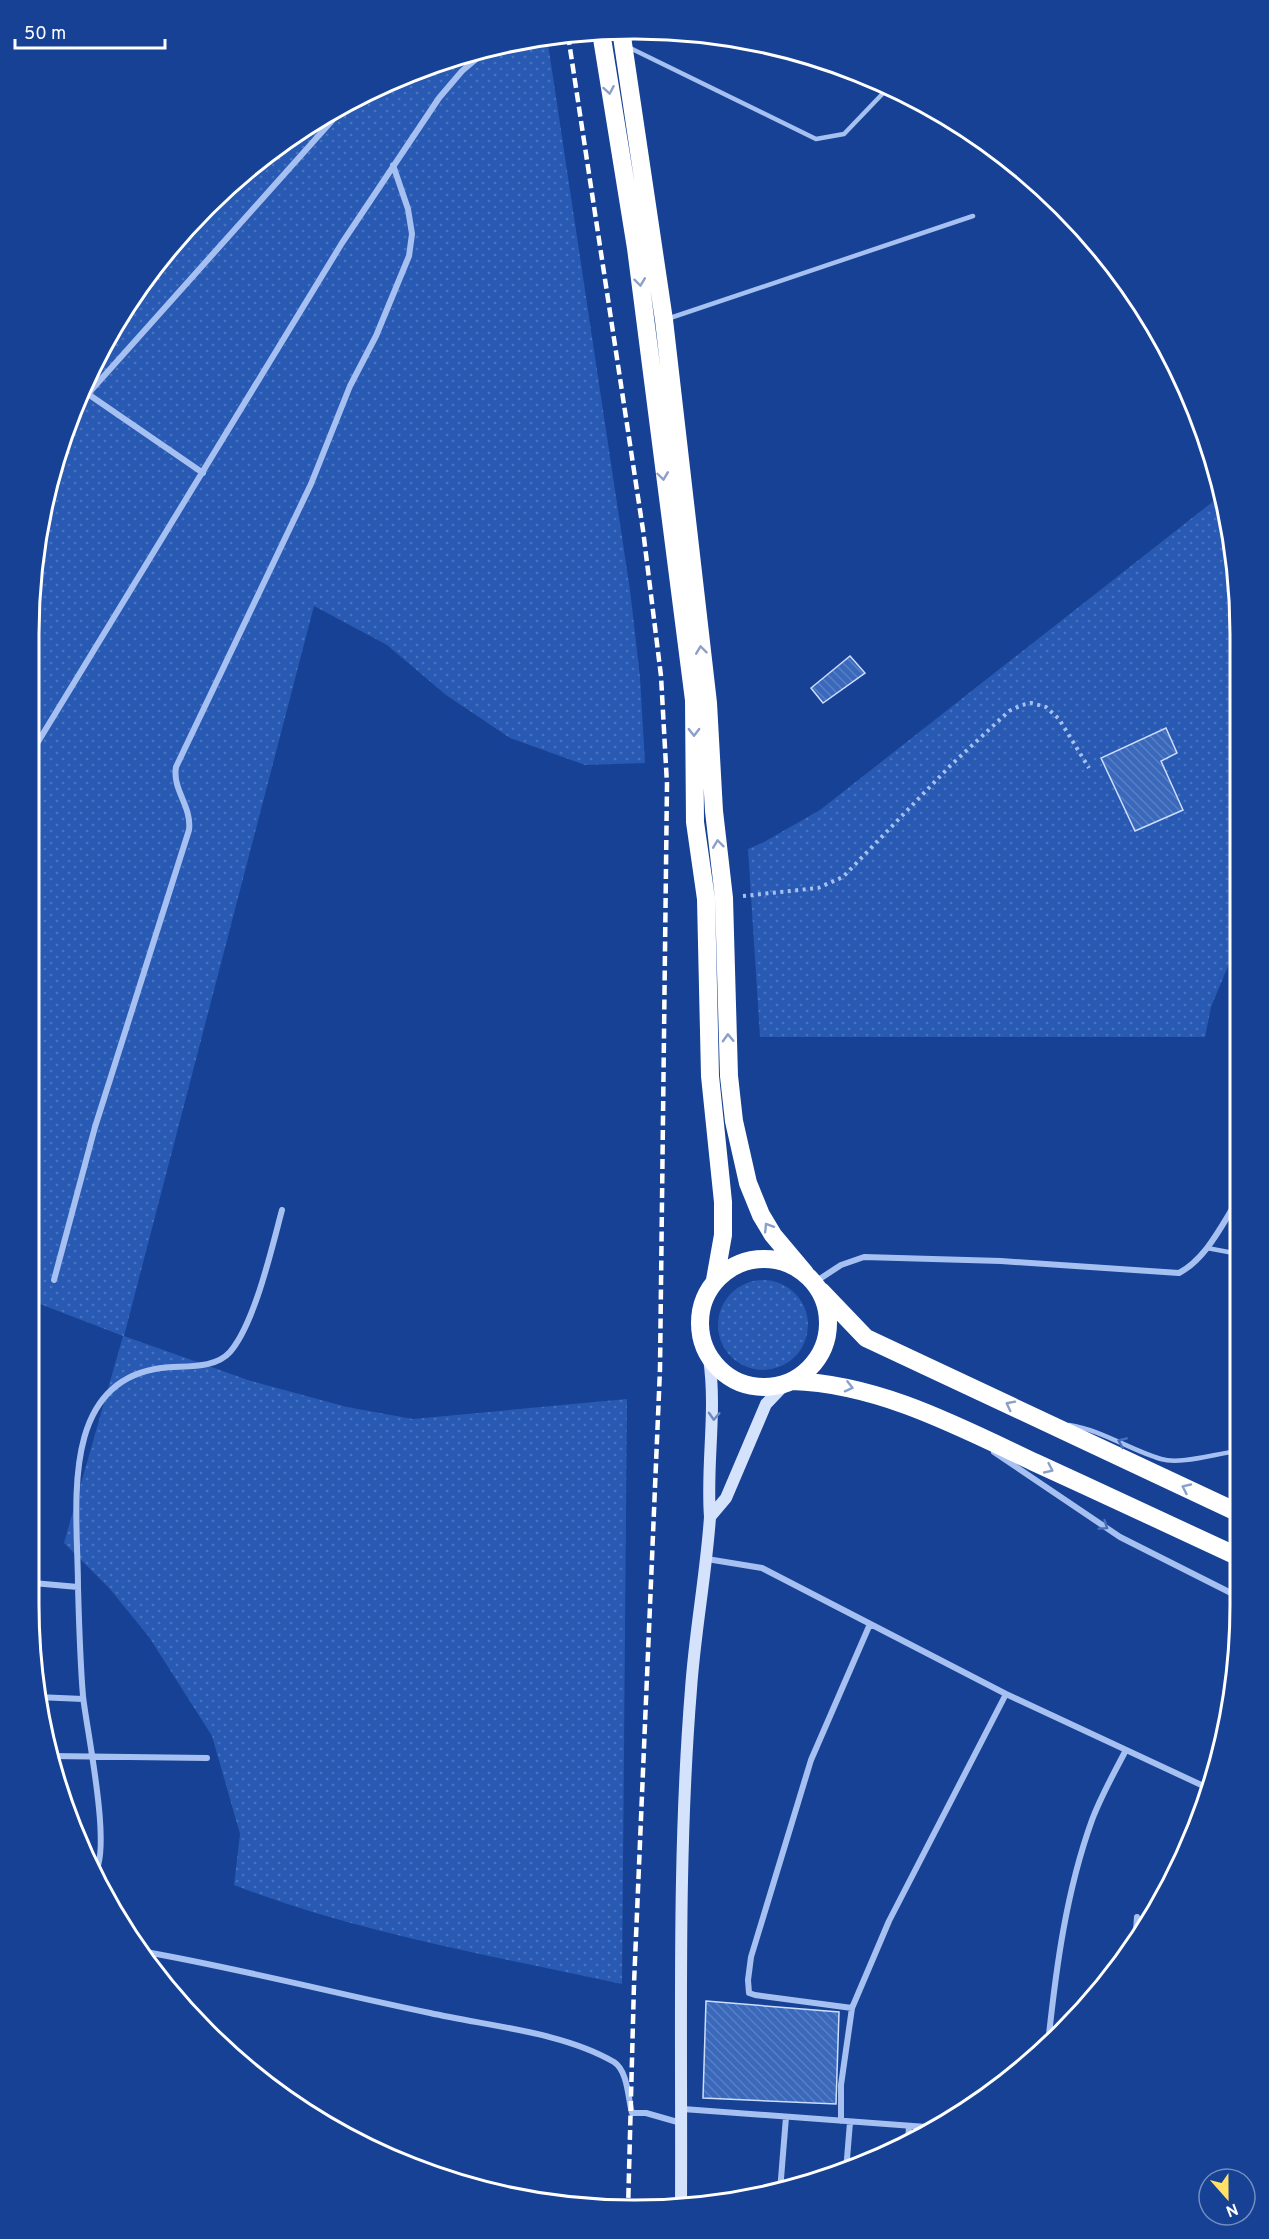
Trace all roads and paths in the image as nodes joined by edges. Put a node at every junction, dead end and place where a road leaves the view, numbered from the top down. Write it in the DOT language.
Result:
graph roads {
  1 [pos="622,39"];
  2 [pos="626,39"];
  3 [pos="603,40"];
  4 [pos="475,61"];
  5 [pos="883,93"];
  6 [pos="327,125"];
  7 [pos="393,165"];
  8 [pos="973,216"];
  9 [pos="664,320"];
  10 [pos="92,390"];
  11 [pos="89,395"];
  12 [pos="203,473"];
  13 [pos="39,739"];
  14 [pos="1089,768"];
  15 [pos="724,898"];
  16 [pos="282,1210"];
  17 [pos="1230,1212"];
  18 [pos="1207,1248"];
  19 [pos="1230,1252"];
  20 [pos="54,1280"];
  21 [pos="715,1280"];
  22 [pos="813,1282"];
  23 [pos="709,1358"];
  24 [pos="789,1382"];
  25 [pos="1040,1420"];
  26 [pos="951,1423"];
  27 [pos="1230,1452"];
  28 [pos="1230,1509"];
  29 [pos="710,1517"];
  30 [pos="1230,1553"];
  31 [pos="707,1559"];
  32 [pos="39,1584"];
  33 [pos="78,1587"];
  34 [pos="1230,1592"];
  35 [pos="870,1624"];
  36 [pos="1006,1694"];
  37 [pos="46,1697"];
  38 [pos="83,1699"];
  39 [pos="1126,1750"];
  40 [pos="58,1756"];
  41 [pos="94,1757"];
  42 [pos="207,1758"];
  43 [pos="1202,1784"];
  44 [pos="99,1865"];
  45 [pos="1137,1917"];
  46 [pos="1136,1924"];
  47 [pos="152,1953"];
  48 [pos="852,2008"];
  49 [pos="1050,2032"];
  50 [pos="682,2109"];
  51 [pos="786,2117"];
  52 [pos="841,2121"];
  53 [pos="850,2122"];
  54 [pos="681,2124"];
  55 [pos="909,2126"];
  56 [pos="920,2127"];
  57 [pos="909,2133"];
  58 [pos="847,2160"];
  59 [pos="781,2182"];
  60 [pos="681,2198"];
  1 -- 9 [label="highway"];
  2 -- 5 [label="lane"];
  3 -- 21 [label="highway, one-way"];
  4 -- 7 [label="street"];
  6 -- 10 [label="street"];
  7 -- 12 [label="street"];
  7 -- 20 [label="street"];
  8 -- 9 [label="lane"];
  15 -- 9 [label="highway, one-way"];
  11 -- 12 [label="street"];
  12 -- 13 [label="street"];
  14 -- 15 [label="path"];
  22 -- 15 [label="highway, one-way"];
  16 -- 33 [label="street"];
  17 -- 18 [label="street"];
  18 -- 19 [label="lane"];
  18 -- 22 [label="street"];
  21 -- 22 [label="highway"];
  21 -- 23 [label="highway"];
  22 -- 24 [label="highway"];
  25 -- 22 [label="highway, one-way"];
  23 -- 24 [label="highway"];
  23 -- 29 [label="main road, one-way"];
  24 -- 26 [label="highway, one-way"];
  24 -- 29 [label="main road"];
  27 -- 25 [label="lane, one-way"];
  28 -- 25 [label="highway, one-way"];
  26 -- 30 [label="highway, one-way"];
  26 -- 34 [label="street, one-way"];
  29 -- 31 [label="main road"];
  31 -- 35 [label="street"];
  31 -- 50 [label="main road"];
  32 -- 33 [label="street"];
  33 -- 38 [label="street"];
  35 -- 36 [label="street"];
  35 -- 48 [label="street"];
  36 -- 39 [label="street"];
  36 -- 48 [label="street"];
  37 -- 38 [label="street"];
  38 -- 41 [label="street"];
  39 -- 43 [label="street"];
  39 -- 49 [label="street"];
  40 -- 41 [label="street"];
  41 -- 42 [label="street"];
  41 -- 44 [label="street"];
  45 -- 46 [label="street"];
  47 -- 54 [label="street"];
  48 -- 52 [label="street"];
  50 -- 51 [label="street"];
  50 -- 54 [label="main road"];
  51 -- 52 [label="street"];
  51 -- 59 [label="street"];
  52 -- 53 [label="street"];
  53 -- 55 [label="street"];
  53 -- 58 [label="street"];
  54 -- 60 [label="main road"];
  55 -- 56 [label="street"];
  55 -- 57 [label="street"];
}
